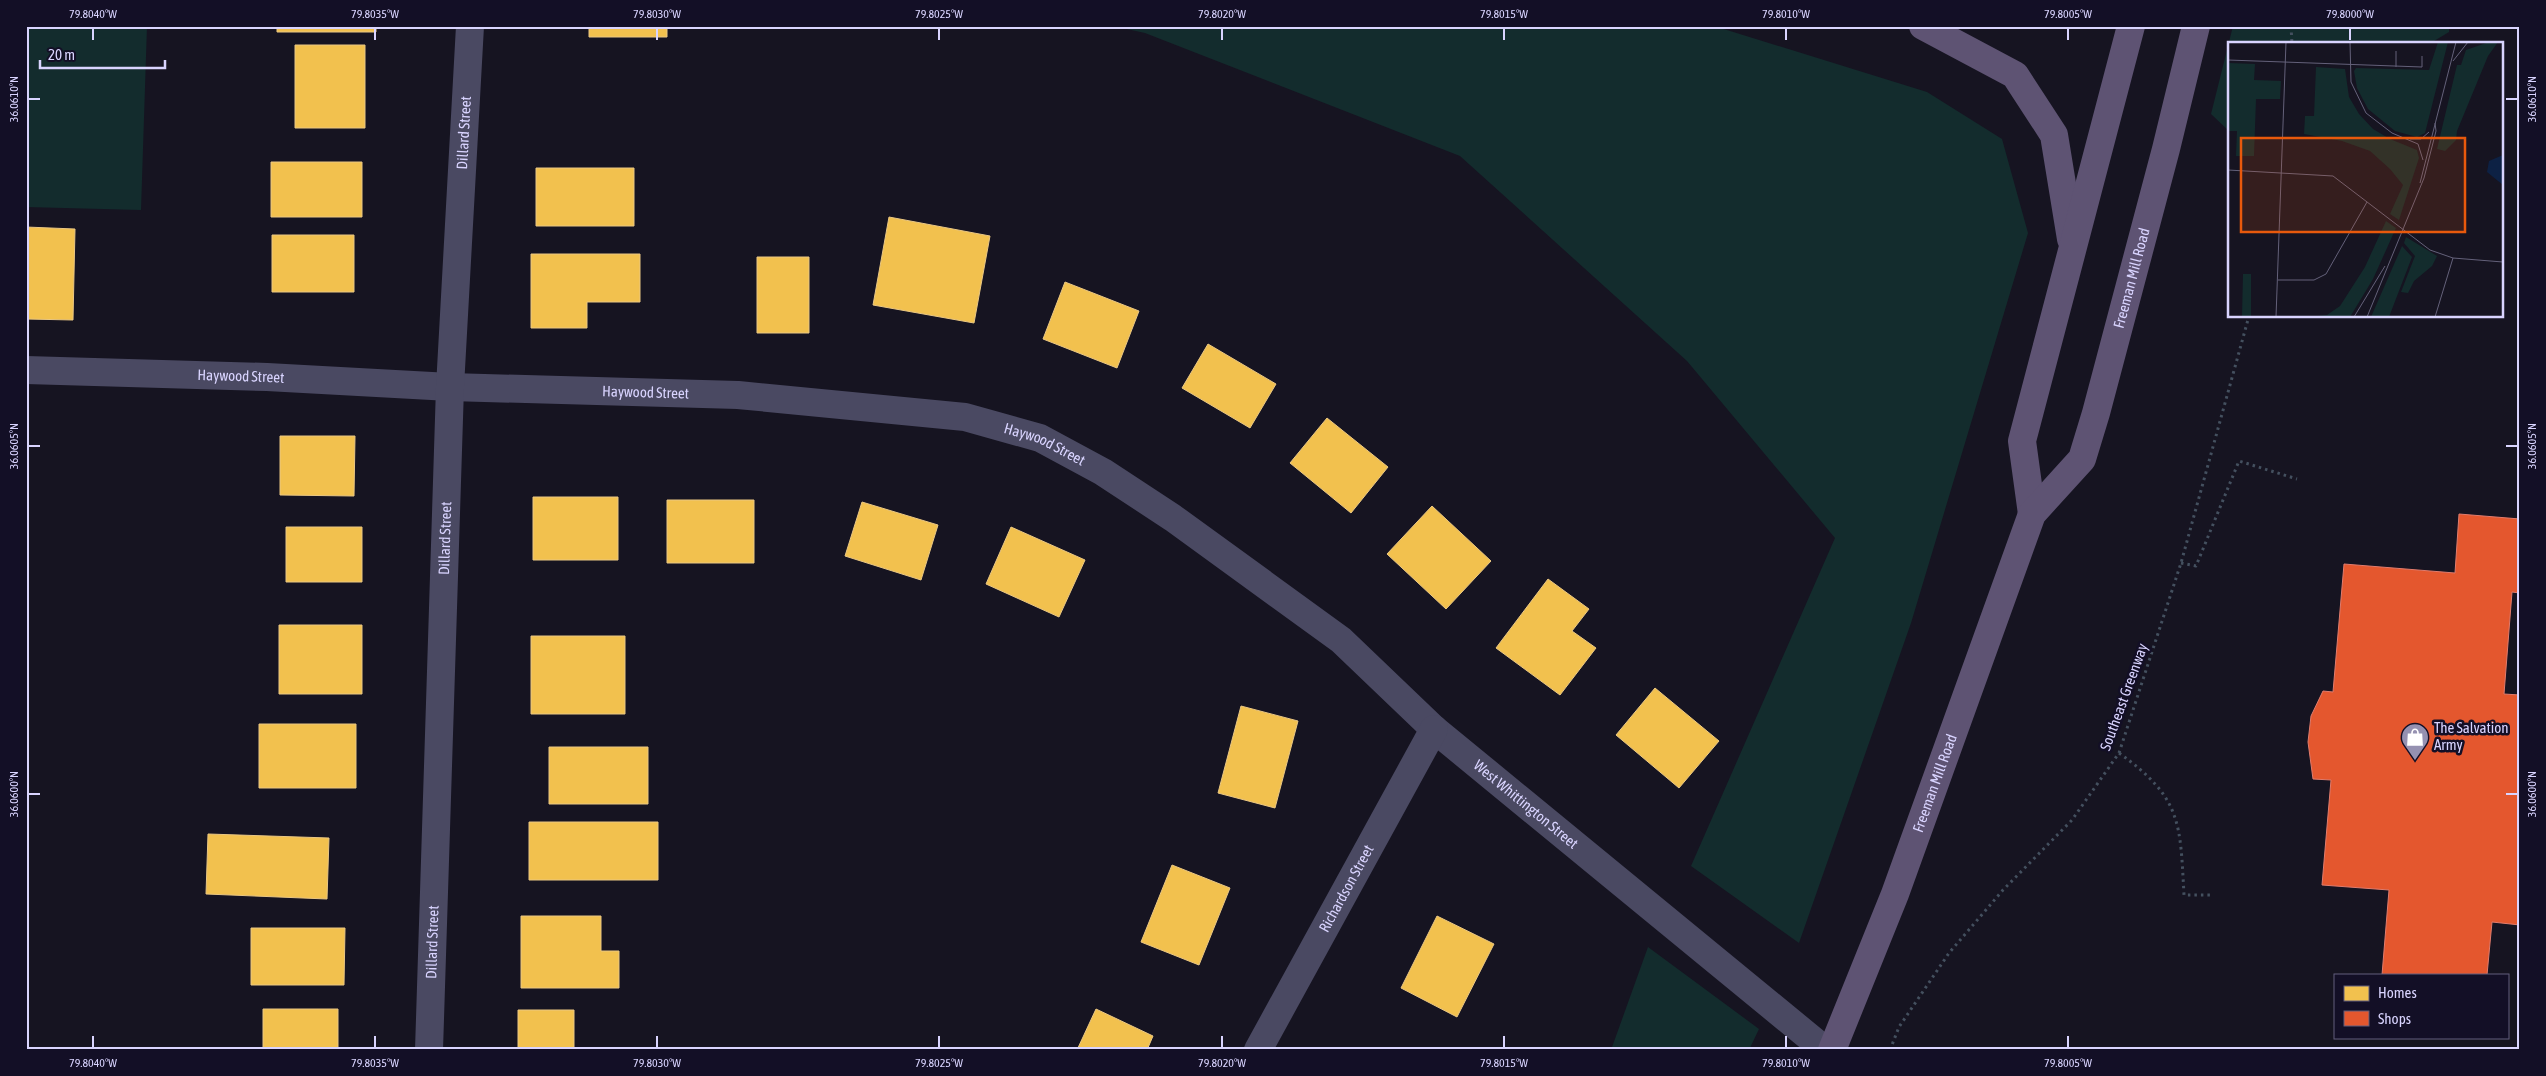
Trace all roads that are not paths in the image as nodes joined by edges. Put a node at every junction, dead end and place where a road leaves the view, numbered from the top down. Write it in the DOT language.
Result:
graph roads {
  1 [pos="470,26"];
  2 [pos="1923,26"];
  3 [pos="2131,26"];
  4 [pos="2196,26"];
  5 [pos="2073,250"];
  6 [pos="26,370"];
  7 [pos="450,387"];
  8 [pos="2032,514"];
  9 [pos="1227,557"];
  10 [pos="1434,729"];
  11 [pos="429,1050"];
  12 [pos="1258,1050"];
  13 [pos="1825,1050"];
  14 [pos="1832,1050"];
  1 -- 7 [label="street, Dillard Street"];
  2 -- 5 [label="main road"];
  3 -- 5 [label="main road, Freeman Mill Road"];
  4 -- 8 [label="main road, Freeman Mill Road"];
  5 -- 8 [label="main road, Freeman Mill Road"];
  6 -- 7 [label="street, Haywood Street"];
  7 -- 9 [label="street, Haywood Street"];
  7 -- 11 [label="street, Dillard Street"];
  8 -- 14 [label="main road, Freeman Mill Road"];
  9 -- 10 [label="street, West Whittington Street"];
  10 -- 12 [label="street, Richardson Street"];
  10 -- 13 [label="street, West Whittington Street"];
}
